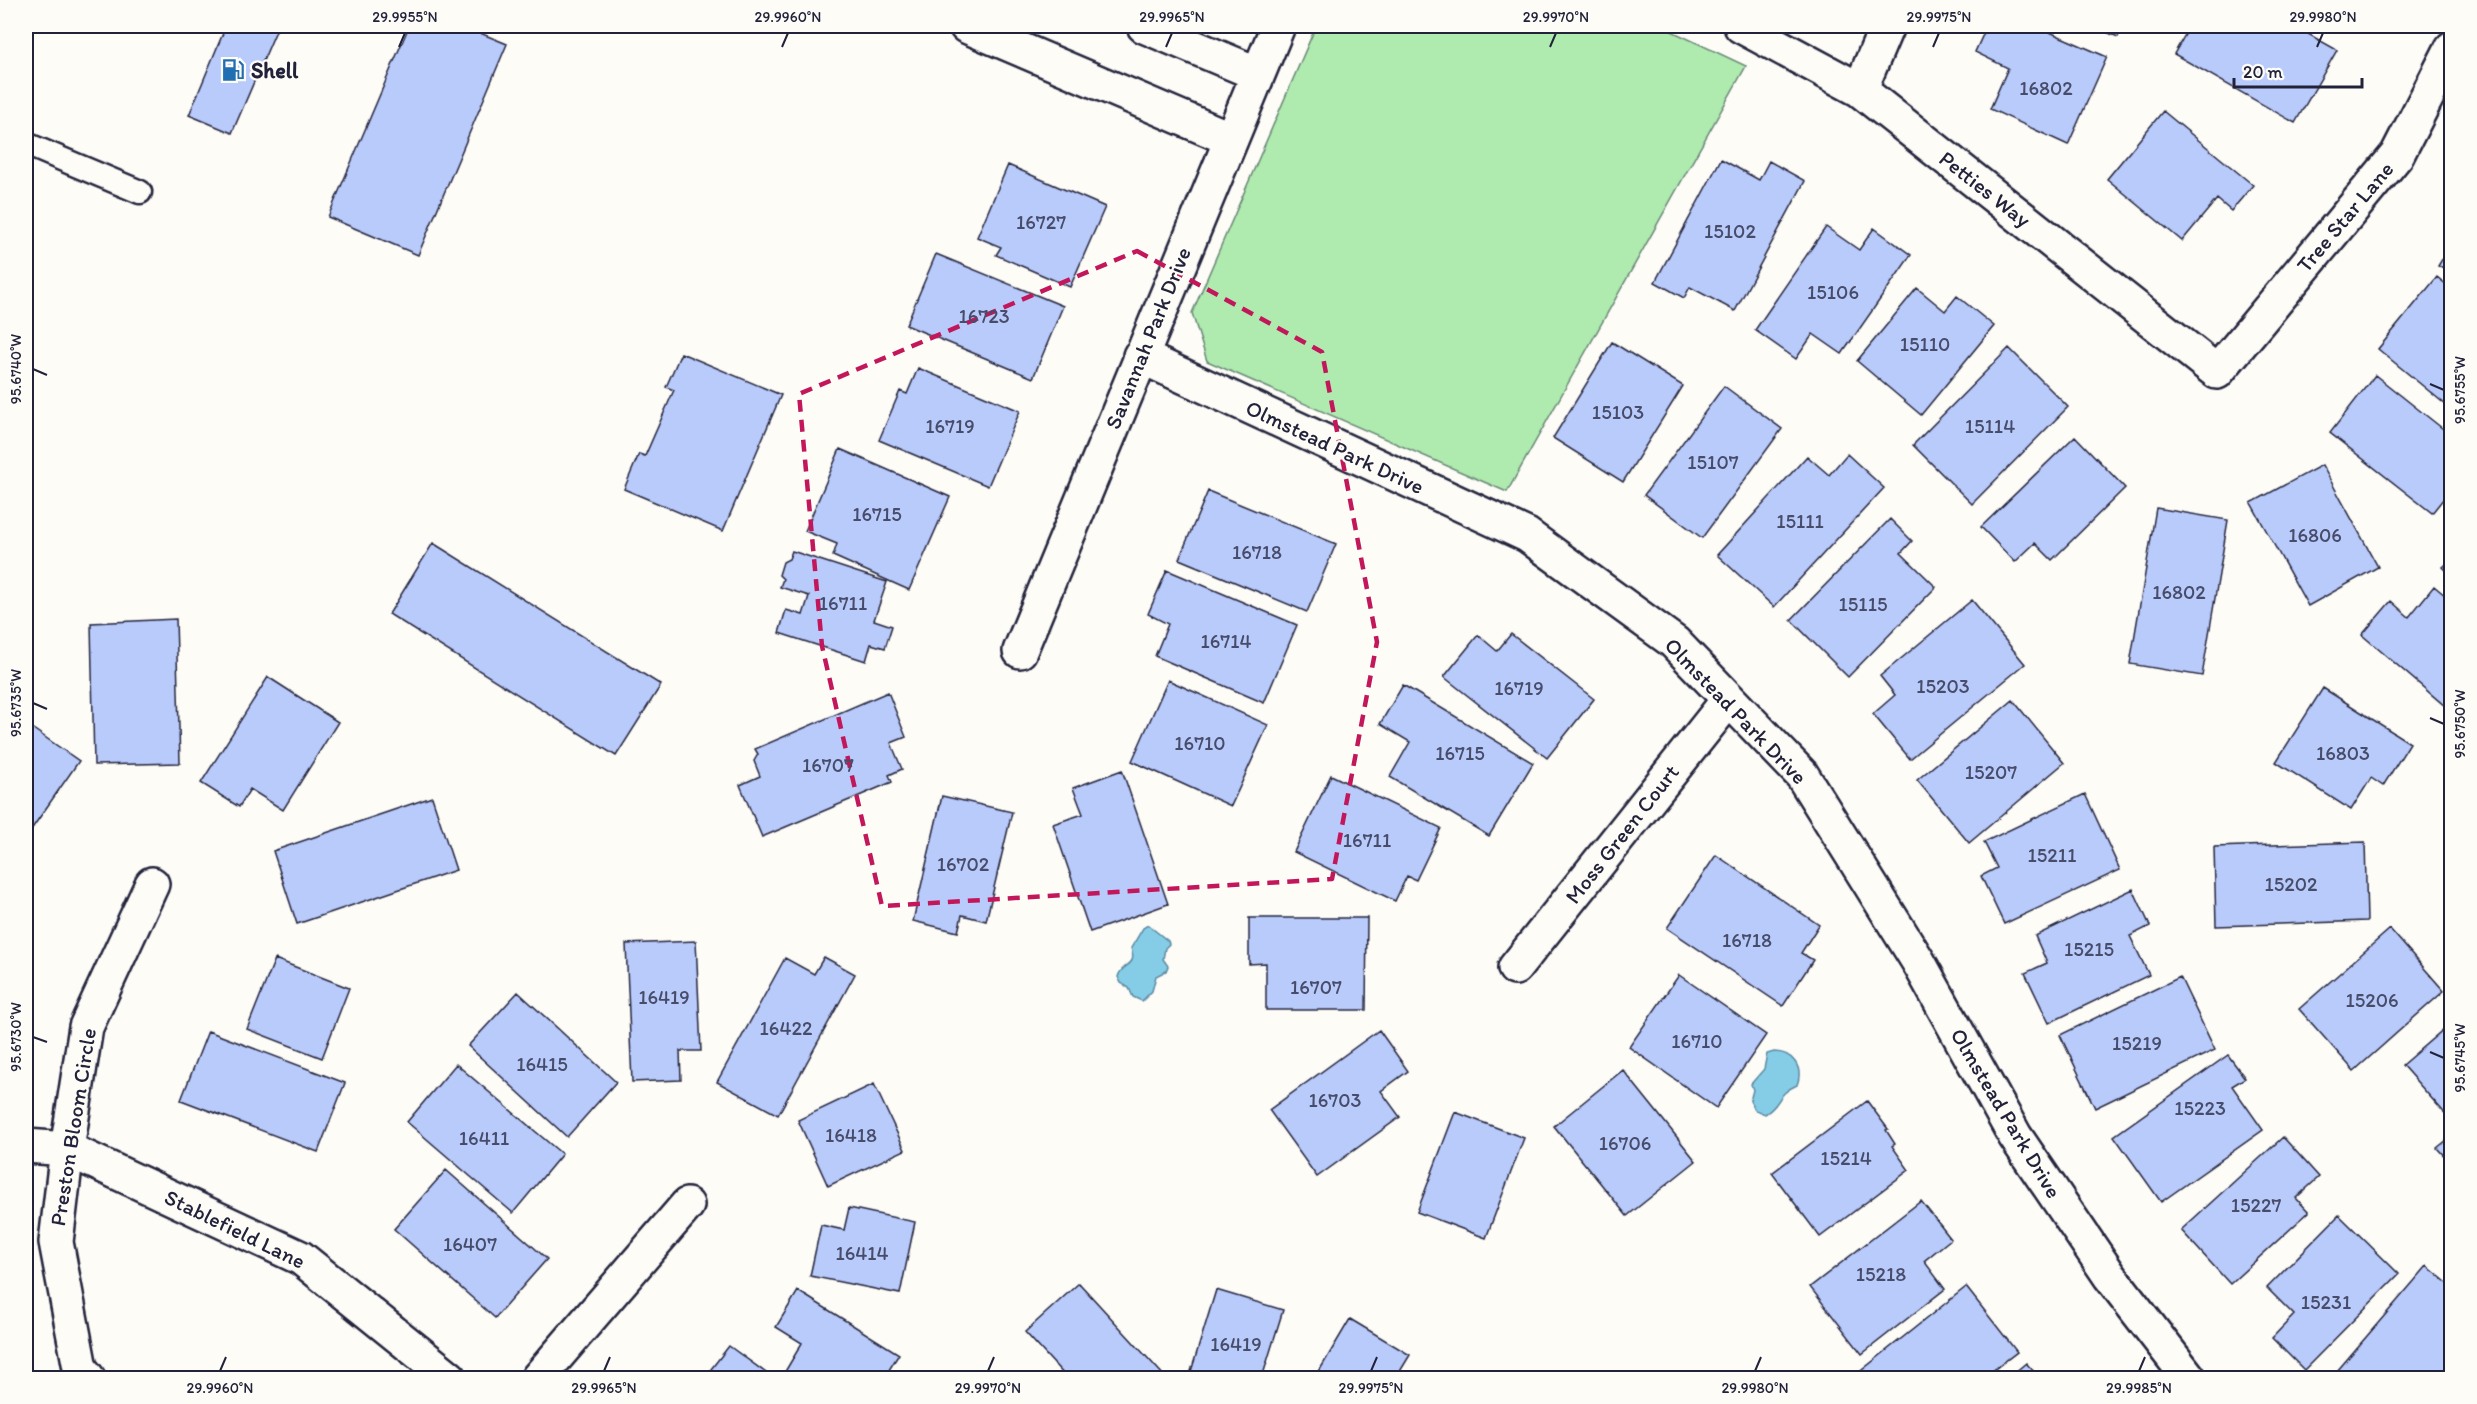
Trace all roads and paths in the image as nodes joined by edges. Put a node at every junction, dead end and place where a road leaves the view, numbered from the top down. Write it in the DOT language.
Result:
graph roads {
  1 [pos="966,26"];
  2 [pos="1144,26"];
  3 [pos="1278,26"];
  4 [pos="1741,26"];
  5 [pos="1887,26"];
  6 [pos="2451,48"];
  7 [pos="1258,74"];
  8 [pos="1860,90"];
  9 [pos="1231,139"];
  10 [pos="26,144"];
  11 [pos="140,192"];
  12 [pos="1140,356"];
  13 [pos="2217,372"];
  14 [pos="1020,651"];
  15 [pos="1729,699"];
  16 [pos="152,884"];
  17 [pos="1515,968"];
  18 [pos="26,1146"];
  19 [pos="67,1149"];
  20 [pos="687,1205"];
  21 [pos="88,1378"];
  22 [pos="450,1378"];
  23 [pos="538,1378"];
  24 [pos="2189,1378"];
  1 -- 9 [label="street"];
  2 -- 7 [label="street"];
  3 -- 7 [label="street, Savannah Park Drive"];
  4 -- 8 [label="street, Petties Way"];
  5 -- 8 [label="street"];
  6 -- 13 [label="street, Tree Star Lane"];
  7 -- 9 [label="street, Savannah Park Drive"];
  8 -- 13 [label="street, Petties Way"];
  9 -- 12 [label="street, Savannah Park Drive"];
  10 -- 11 [label="lane"];
  12 -- 14 [label="street, Savannah Park Drive"];
  12 -- 15 [label="street, Olmstead Park Drive"];
  15 -- 17 [label="street, Moss Green Court"];
  15 -- 24 [label="street, Olmstead Park Drive"];
  16 -- 19 [label="street, Preston Bloom Circle"];
  18 -- 19 [label="street, Stablefield Lane"];
  19 -- 21 [label="street, Preston Bloom Circle"];
  19 -- 22 [label="street, Stablefield Lane"];
  20 -- 23 [label="street"];
}
